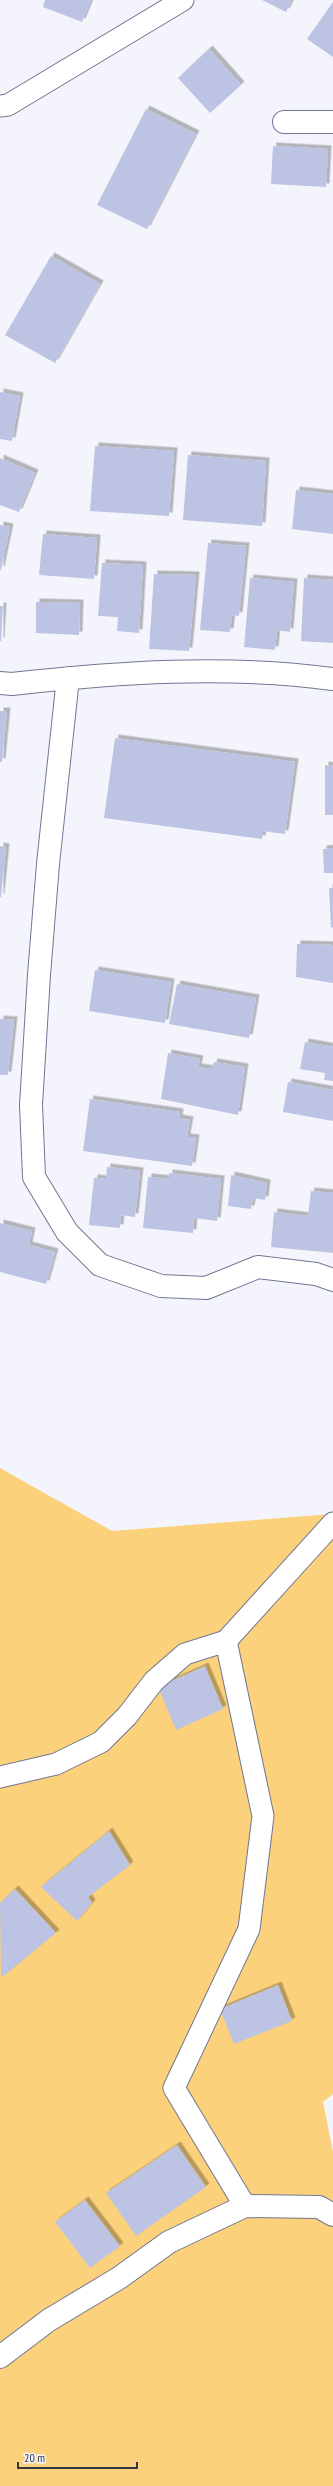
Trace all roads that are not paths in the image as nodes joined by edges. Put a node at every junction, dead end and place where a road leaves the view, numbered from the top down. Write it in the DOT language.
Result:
graph roads {
  1 [pos="183,0"];
  2 [pos="0,106"];
  3 [pos="284,122"];
  4 [pos="333,122"];
  5 [pos="68,678"];
  6 [pos="333,680"];
  7 [pos="0,683"];
  8 [pos="333,1280"];
  9 [pos="333,1523"];
  10 [pos="226,1641"];
  11 [pos="0,1777"];
  12 [pos="245,2206"];
  13 [pos="333,2215"];
  14 [pos="0,2358"];
  1 -- 2 [label="lane"];
  3 -- 4 [label="street"];
  5 -- 6 [label="street"];
  5 -- 7 [label="street"];
  5 -- 8 [label="street"];
  9 -- 10 [label="lane"];
  10 -- 11 [label="lane"];
  10 -- 12 [label="lane"];
  12 -- 13 [label="street"];
  12 -- 14 [label="street"];
}
